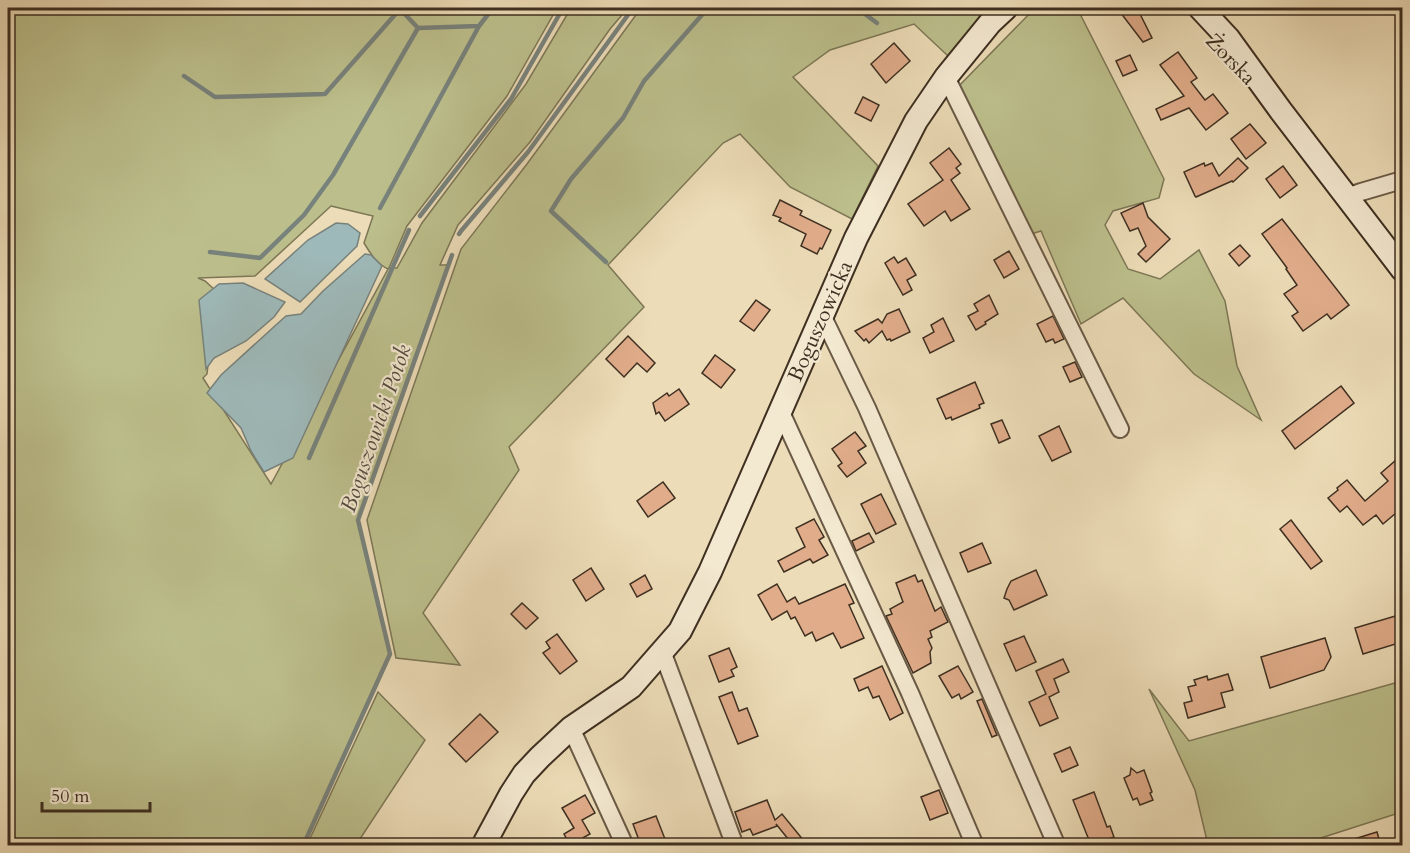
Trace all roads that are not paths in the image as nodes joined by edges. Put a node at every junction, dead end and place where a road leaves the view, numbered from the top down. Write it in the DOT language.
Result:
graph roads {
  1 [pos="1006,8"];
  2 [pos="1181,8"];
  3 [pos="1200,8"];
  4 [pos="1215,8"];
  5 [pos="1228,38"];
  6 [pos="946,77"];
  7 [pos="1281,111"];
  8 [pos="1402,180"];
  9 [pos="1347,197"];
  10 [pos="1402,269"];
  11 [pos="822,315"];
  12 [pos="780,410"];
  13 [pos="1120,429"];
  14 [pos="662,651"];
  15 [pos="571,729"];
  16 [pos="1056,844"];
  17 [pos="483,846"];
  18 [pos="625,846"];
  19 [pos="735,846"];
  20 [pos="975,846"];
  1 -- 6 [label="street, Boguszowicka"];
  2 -- 7 [label="street, Żorska"];
  3 -- 5 [label="street, Żorska"];
  4 -- 5 [label="street, Żorska"];
  5 -- 7 [label="street, Żorska"];
  6 -- 11 [label="street, Boguszowicka"];
  6 -- 13 [label="street"];
  7 -- 9 [label="street, Żorska"];
  8 -- 9 [label="street"];
  9 -- 10 [label="street, Żorska"];
  11 -- 12 [label="street, Boguszowicka"];
  11 -- 16 [label="street"];
  12 -- 14 [label="street, Boguszowicka"];
  12 -- 20 [label="street"];
  14 -- 15 [label="street, Boguszowicka"];
  14 -- 19 [label="street"];
  15 -- 17 [label="street, Boguszowicka"];
  15 -- 18 [label="street"];
}
